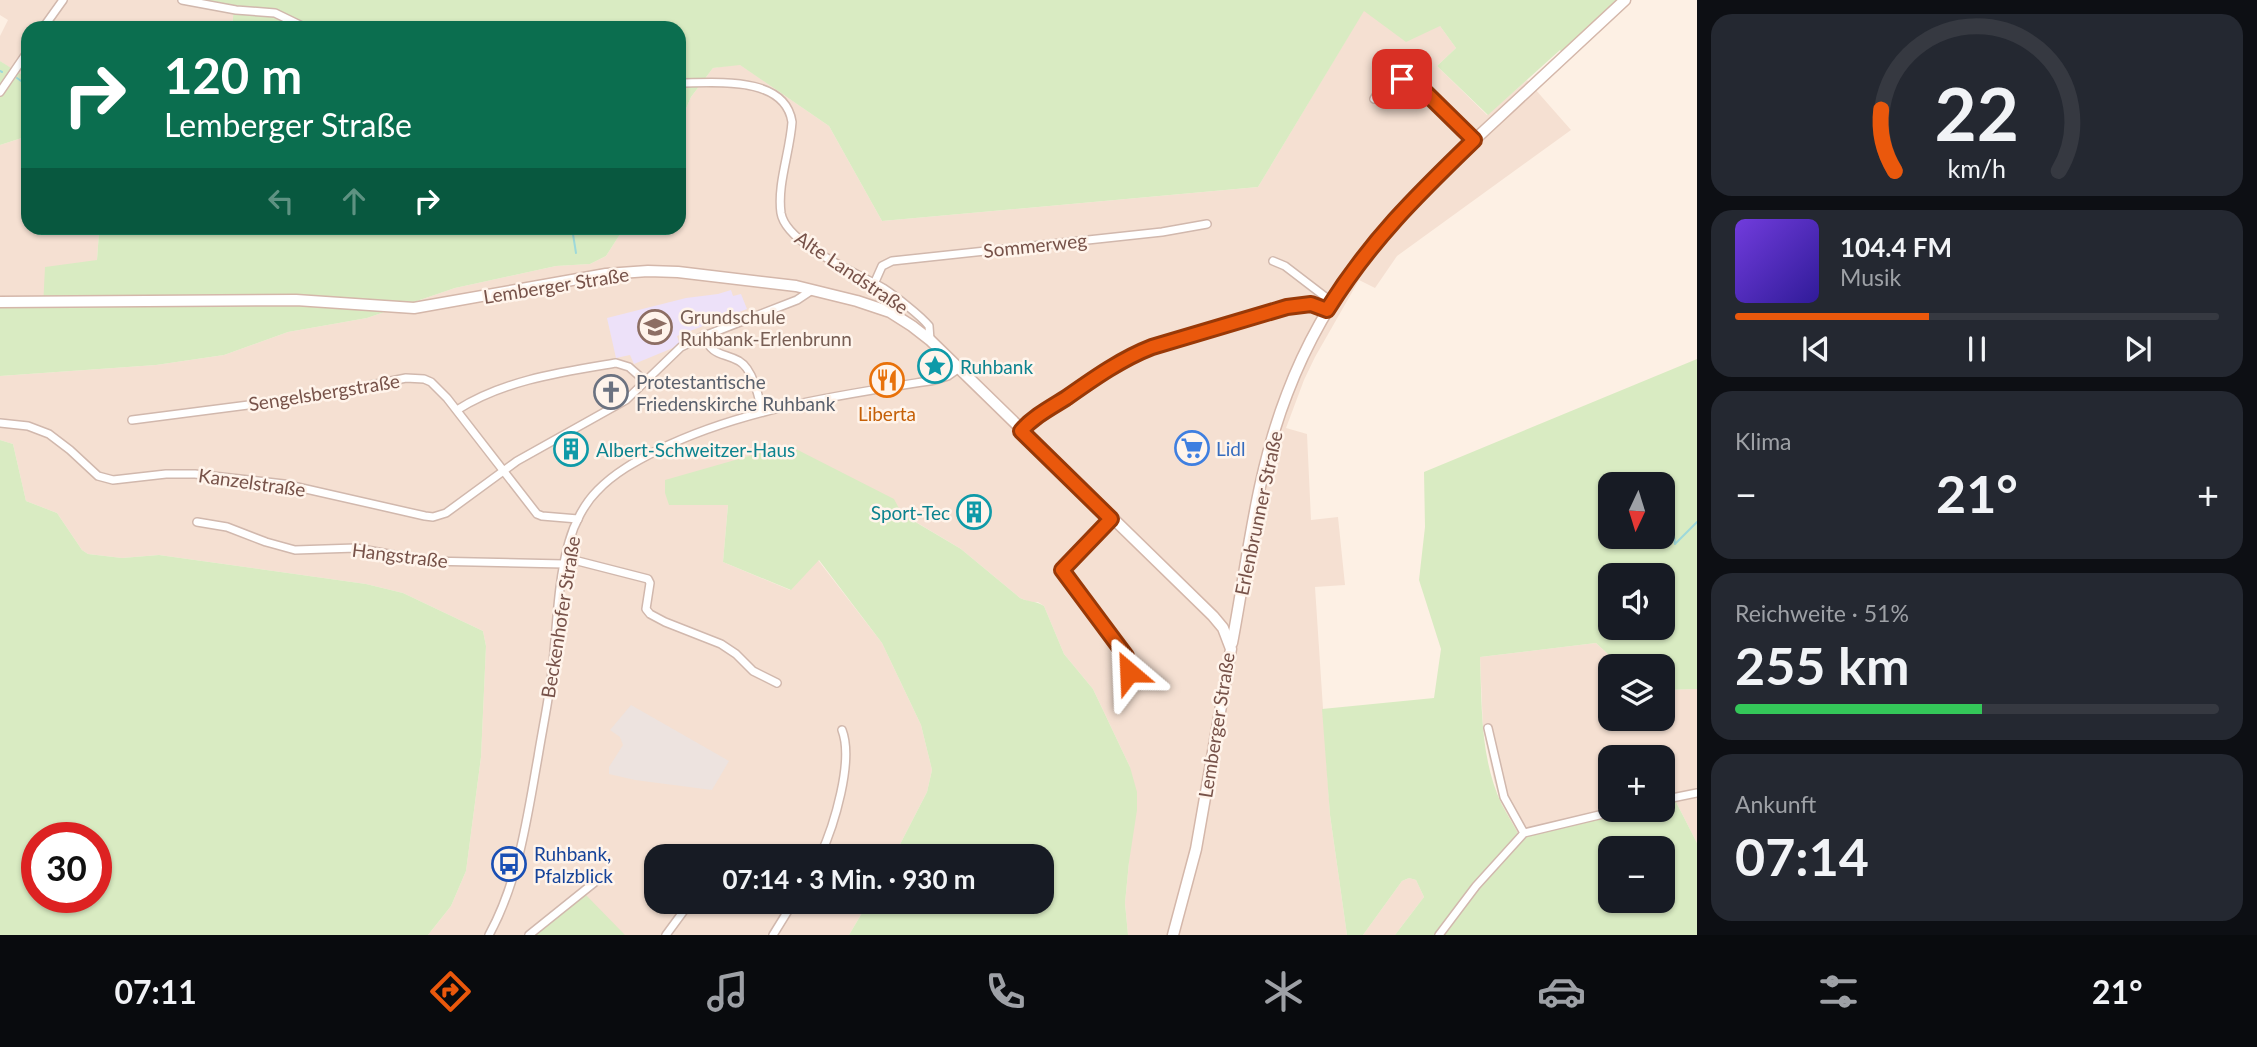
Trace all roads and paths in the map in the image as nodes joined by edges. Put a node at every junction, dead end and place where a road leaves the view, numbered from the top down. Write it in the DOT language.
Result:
graph roads {
  1 [pos="63,0"];
  2 [pos="182,0"];
  3 [pos="1625,0"];
  4 [pos="48,21"];
  5 [pos="292,21"];
  6 [pos="21,61"];
  7 [pos="686,83"];
  8 [pos="0,92"];
  9 [pos="1374,99"];
  10 [pos="1474,140"];
  11 [pos="1208,225"];
  12 [pos="1273,261"];
  13 [pos="874,284"];
  14 [pos="812,290"];
  15 [pos="0,302"];
  16 [pos="1330,306"];
  17 [pos="704,336"];
  18 [pos="930,340"];
  19 [pos="958,369"];
  20 [pos="646,382"];
  21 [pos="457,410"];
  22 [pos="762,412"];
  23 [pos="132,420"];
  24 [pos="0,423"];
  25 [pos="1021,431"];
  26 [pos="504,470"];
  27 [pos="578,519"];
  28 [pos="1111,519"];
  29 [pos="197,522"];
  30 [pos="565,561"];
  31 [pos="1237,616"];
  32 [pos="1223,628"];
  33 [pos="1231,649"];
  34 [pos="1129,672"];
  35 [pos="777,684"];
  36 [pos="1488,728"];
  37 [pos="842,730"];
  38 [pos="1697,793"];
  39 [pos="1675,797"];
  40 [pos="1598,815"];
  41 [pos="1524,832"];
  42 [pos="824,844"];
  43 [pos="595,882"];
  44 [pos="681,914"];
  45 [pos="786,914"];
  46 [pos="490,934"];
  47 [pos="529,935"];
  48 [pos="666,935"];
  49 [pos="773,935"];
  50 [pos="1173,935"];
  51 [pos="1439,935"];
  1 -- 4 [label="street"];
  2 -- 5 [label="street"];
  3 -- 10 [label="main road, Erlenbrunner Straße"];
  6 -- 8 [label="street"];
  7 -- 13 [label="street, Alte Landstraße"];
  9 -- 10 [label="street"];
  10 -- 16 [label="main road, Erlenbrunner Straße"];
  11 -- 13 [label="street, Sommerweg"];
  12 -- 16 [label="street"];
  13 -- 18 [label="street, Alte Landstraße"];
  14 -- 15 [label="main road, Lemberger Straße"];
  14 -- 17 [label="street, Kanzelstraße"];
  14 -- 18 [label="main road, Lemberger Straße"];
  16 -- 25 [label="street"];
  16 -- 31 [label="main road, Erlenbrunner Straße"];
  17 -- 20 [label="street, Kanzelstraße"];
  17 -- 22 [label="street"];
  18 -- 19 [label="main road, Lemberger Straße"];
  19 -- 22 [label="street, Beckenhofer Straße"];
  19 -- 25 [label="main road, Lemberger Straße"];
  20 -- 21 [label="street"];
  20 -- 26 [label="street, Kanzelstraße"];
  21 -- 23 [label="street, Sengelsbergstraße"];
  21 -- 26 [label="street, Sengelsbergstraße"];
  22 -- 27 [label="street, Beckenhofer Straße"];
  24 -- 26 [label="street, Kanzelstraße"];
  25 -- 28 [label="main road, Lemberger Straße"];
  26 -- 27 [label="street, Sengelsbergstraße"];
  27 -- 30 [label="street, Beckenhofer Straße"];
  28 -- 32 [label="main road, Lemberger Straße"];
  28 -- 34 [label="street"];
  29 -- 30 [label="street, Hangstraße"];
  30 -- 35 [label="street, Hangstraße"];
  30 -- 46 [label="street, Beckenhofer Straße"];
  31 -- 32 [label="main road, Erlenbrunner Straße"];
  31 -- 33 [label="main road, Erlenbrunner Straße"];
  32 -- 33 [label="main road, Lemberger Straße"];
  33 -- 50 [label="main road, Lemberger Straße"];
  36 -- 41 [label="street"];
  37 -- 42 [label="street"];
  38 -- 39 [label="street"];
  40 -- 41 [label="street"];
  41 -- 51 [label="street"];
  43 -- 47 [label="street"];
  44 -- 48 [label="street"];
  45 -- 49 [label="street"];
}
